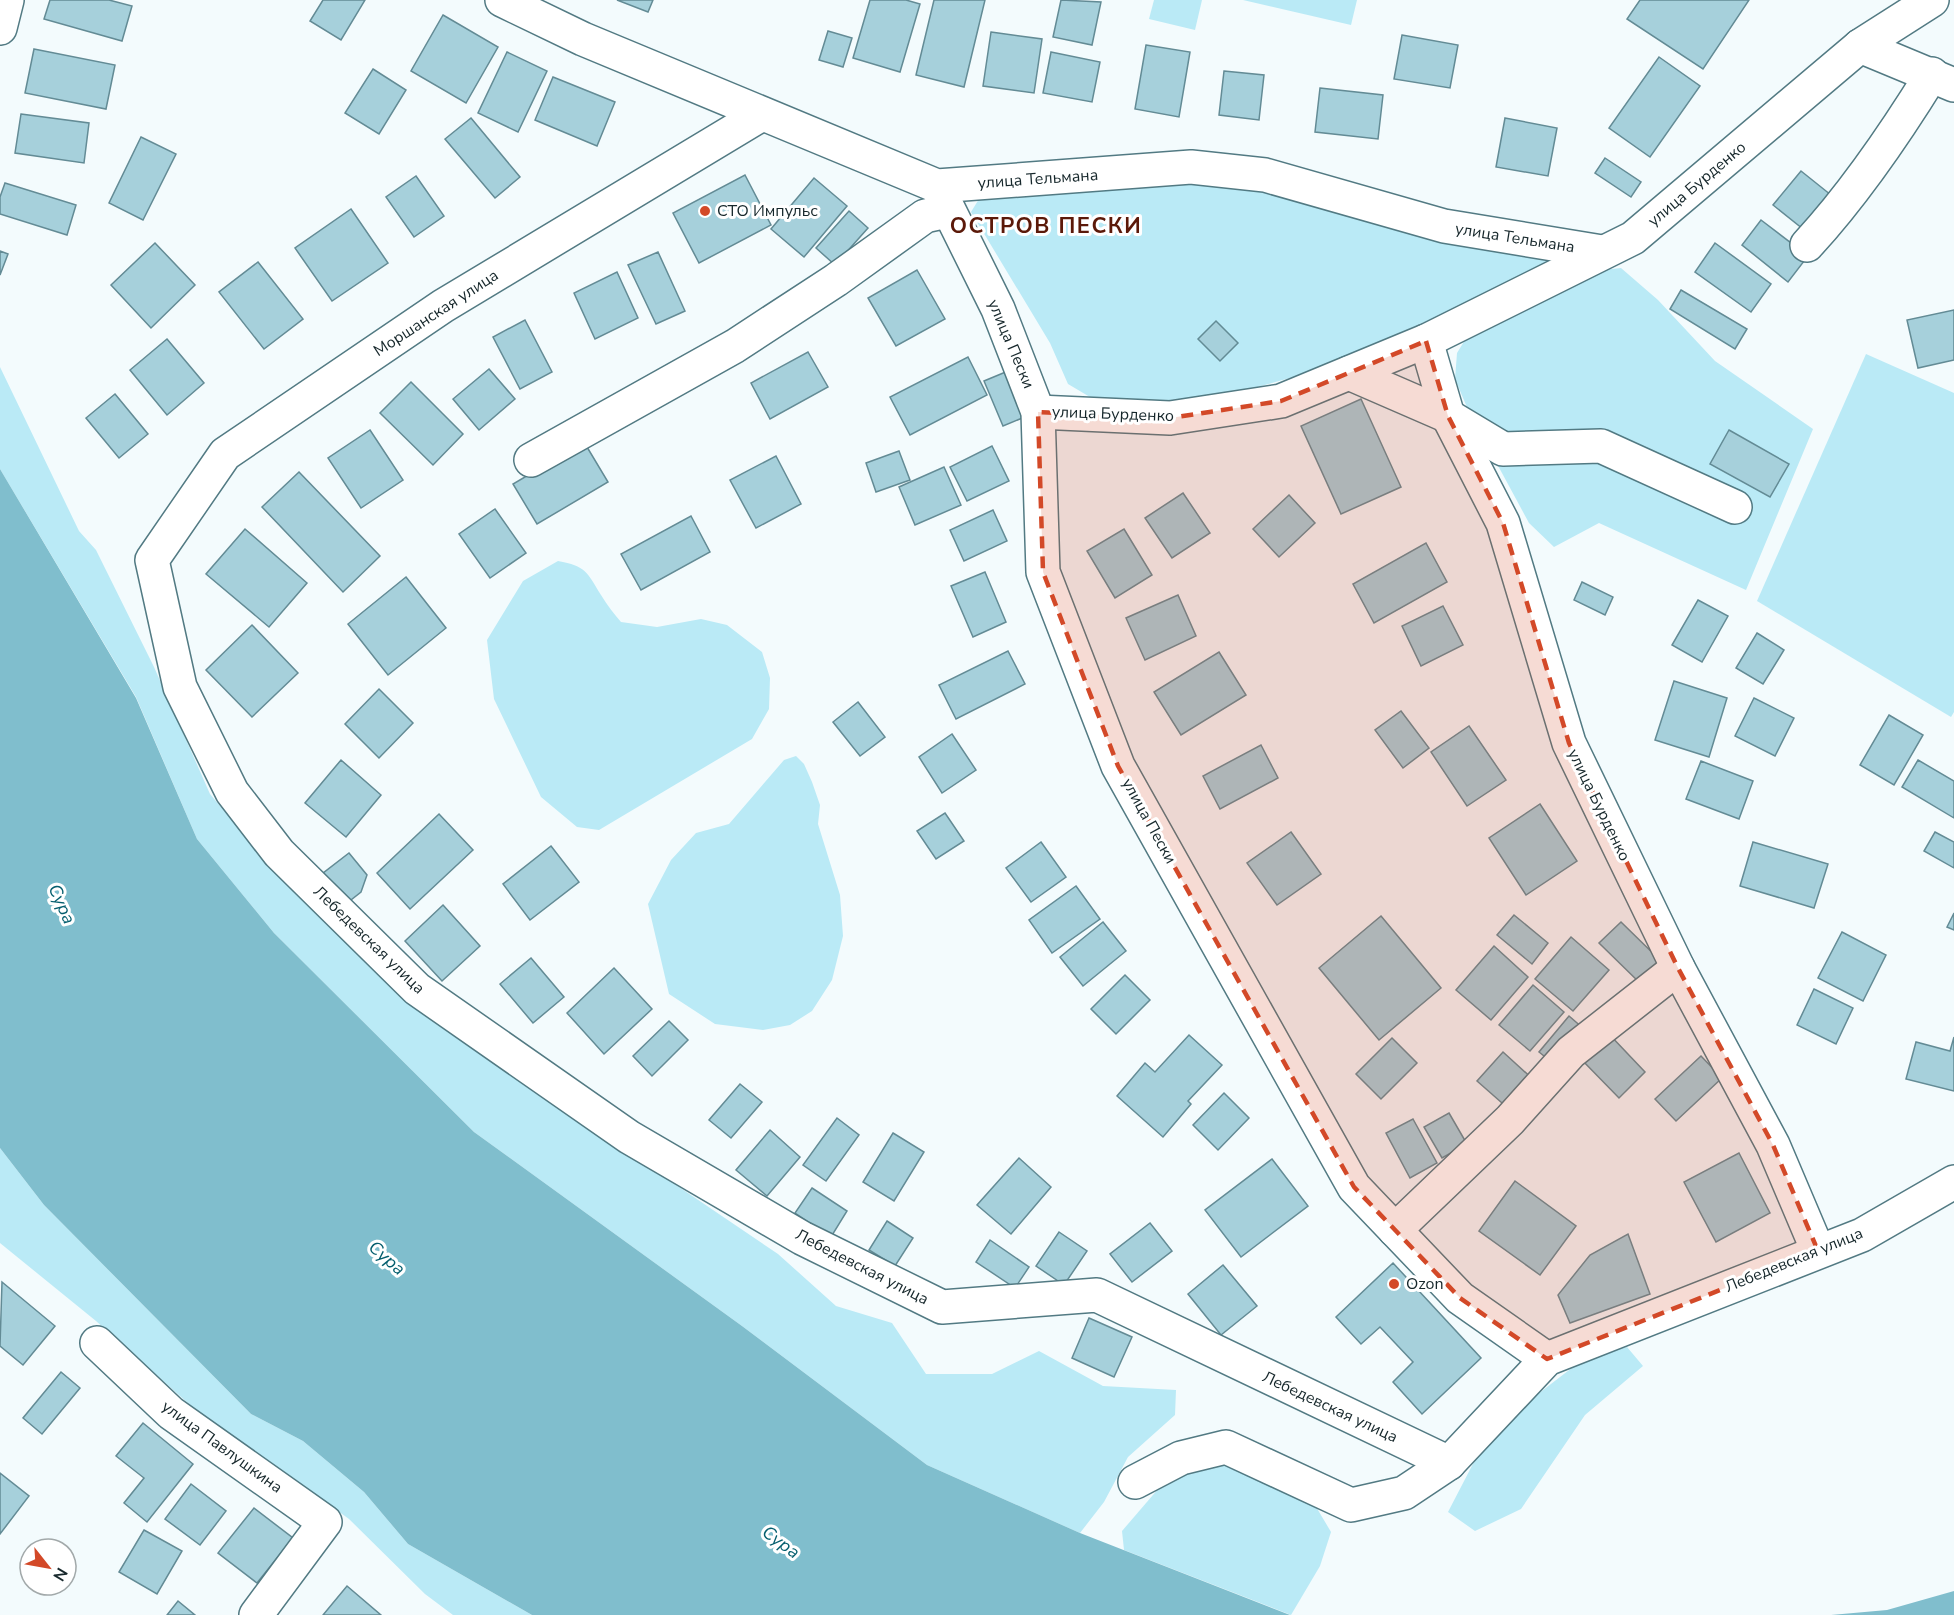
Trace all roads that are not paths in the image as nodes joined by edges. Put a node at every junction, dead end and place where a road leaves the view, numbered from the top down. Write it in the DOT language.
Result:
graph roads {
  1 [pos="7,0"];
  2 [pos="502,0"];
  3 [pos="1932,0"];
  4 [pos="1948,0"];
  5 [pos="1954,6"];
  6 [pos="0,28"];
  7 [pos="1860,46"];
  8 [pos="1943,79"];
  9 [pos="762,114"];
  10 [pos="943,198"];
  11 [pos="1807,245"];
  12 [pos="1602,252"];
  13 [pos="1426,341"];
  14 [pos="1349,373"];
  15 [pos="1038,412"];
  16 [pos="1448,416"];
  17 [pos="531,460"];
  18 [pos="1735,507"];
  19 [pos="152,560"];
  20 [pos="1678,968"];
  21 [pos="1954,1182"];
  22 [pos="1395,1230"];
  23 [pos="1818,1251"];
  24 [pos="97,1342"];
  25 [pos="1546,1359"];
  26 [pos="1449,1463"];
  27 [pos="1135,1482"];
  28 [pos="256,1615"];
  1 -- 6 [label="street"];
  2 -- 9 [label="street, улица Тельмана"];
  3 -- 7 [label="street, улица Бурденко"];
  4 -- 5 [label="street"];
  7 -- 8 [label="street"];
  7 -- 12 [label="street, улица Бурденко"];
  8 -- 11 [label="street"];
  9 -- 10 [label="street, улица Тельмана"];
  9 -- 19 [label="street, Моршанская улица"];
  10 -- 12 [label="street, улица Тельмана"];
  10 -- 15 [label="street, улица Пески"];
  10 -- 17 [label="street"];
  12 -- 13 [label="street, улица Бурденко"];
  13 -- 14 [label="street, улица Бурденко"];
  13 -- 16 [label="street, улица Бурденко"];
  14 -- 15 [label="street, улица Бурденко"];
  14 -- 16 [label="street"];
  15 -- 22 [label="street, улица Пески"];
  16 -- 18 [label="street"];
  16 -- 20 [label="street, улица Бурденко"];
  19 -- 26 [label="street, Лебедевская улица"];
  20 -- 22 [label="street"];
  20 -- 23 [label="street, улица Бурденко"];
  21 -- 23 [label="street, Лебедевская улица"];
  22 -- 25 [label="street, улица Пески"];
  23 -- 25 [label="street, Лебедевская улица"];
  24 -- 28 [label="street, улица Павлушкина"];
  25 -- 26 [label="street, Лебедевская улица"];
  26 -- 27 [label="street"];
}
